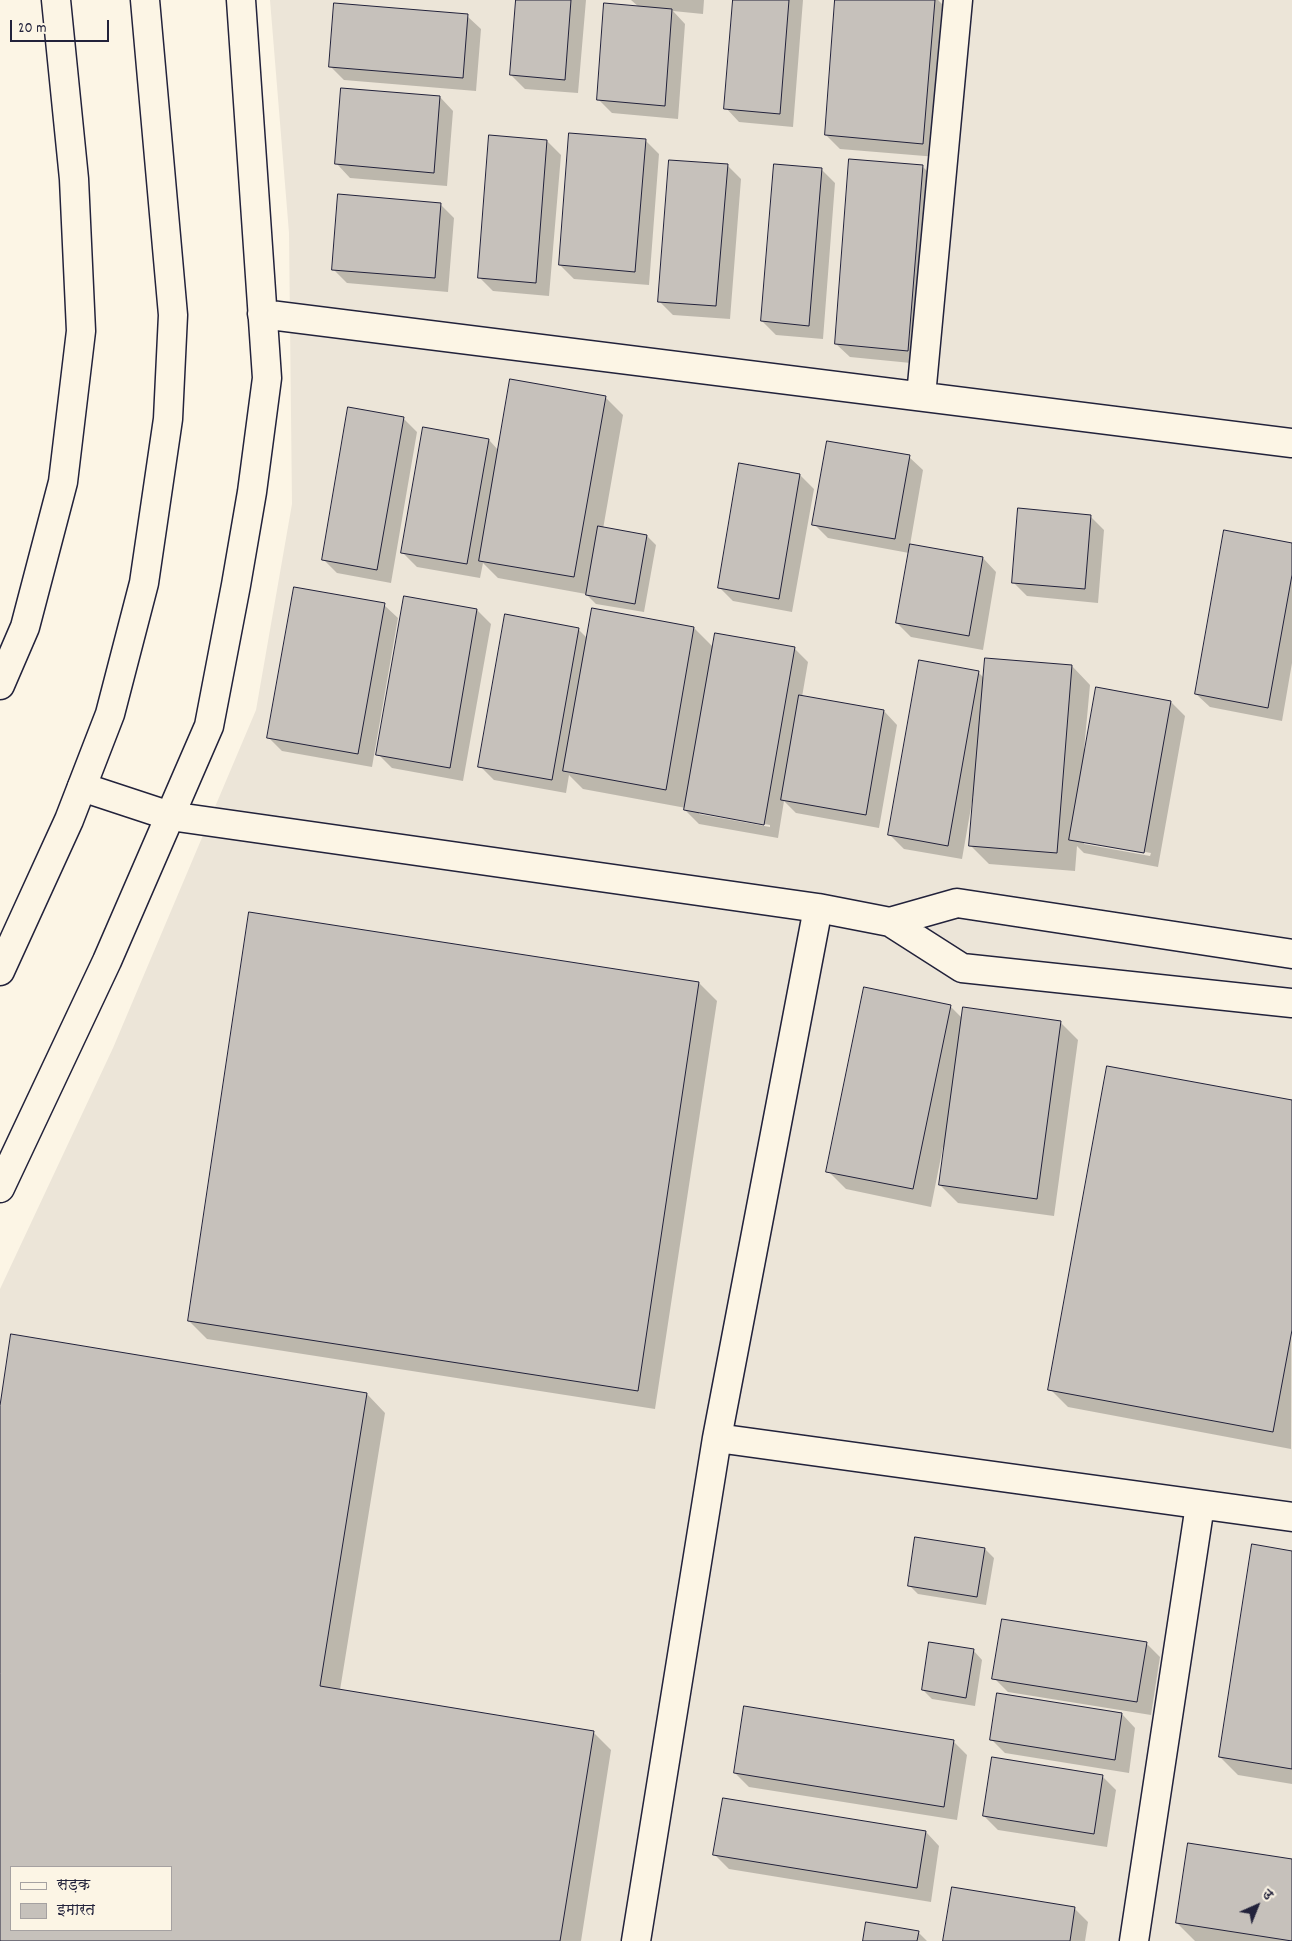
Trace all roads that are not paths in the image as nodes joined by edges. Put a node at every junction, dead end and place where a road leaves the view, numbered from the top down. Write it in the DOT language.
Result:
graph roads {
  1 [pos="56,0"];
  2 [pos="145,0"];
  3 [pos="241,0"];
  4 [pos="958,0"];
  5 [pos="262,314"];
  6 [pos="921,396"];
  7 [pos="1292,443"];
  8 [pos="0,685"];
  9 [pos="82,787"];
  10 [pos="170,816"];
  11 [pos="818,908"];
  12 [pos="890,922"];
  13 [pos="1292,954"];
  14 [pos="0,971"];
  15 [pos="1292,999"];
  16 [pos="0,1188"];
  17 [pos="717,1438"];
  18 [pos="1200,1505"];
  19 [pos="1292,1517"];
  20 [pos="636,1941"];
  21 [pos="1134,1941"];
  1 -- 8 [label="street"];
  2 -- 9 [label="street"];
  3 -- 5 [label="street"];
  4 -- 6 [label="street"];
  5 -- 6 [label="street"];
  5 -- 10 [label="street"];
  6 -- 7 [label="street"];
  9 -- 10 [label="street"];
  9 -- 14 [label="street"];
  10 -- 11 [label="street"];
  10 -- 16 [label="street"];
  11 -- 12 [label="street"];
  11 -- 17 [label="street"];
  12 -- 13 [label="street"];
  12 -- 15 [label="street"];
  17 -- 18 [label="street"];
  17 -- 20 [label="street"];
  18 -- 19 [label="street"];
  18 -- 21 [label="street"];
}
